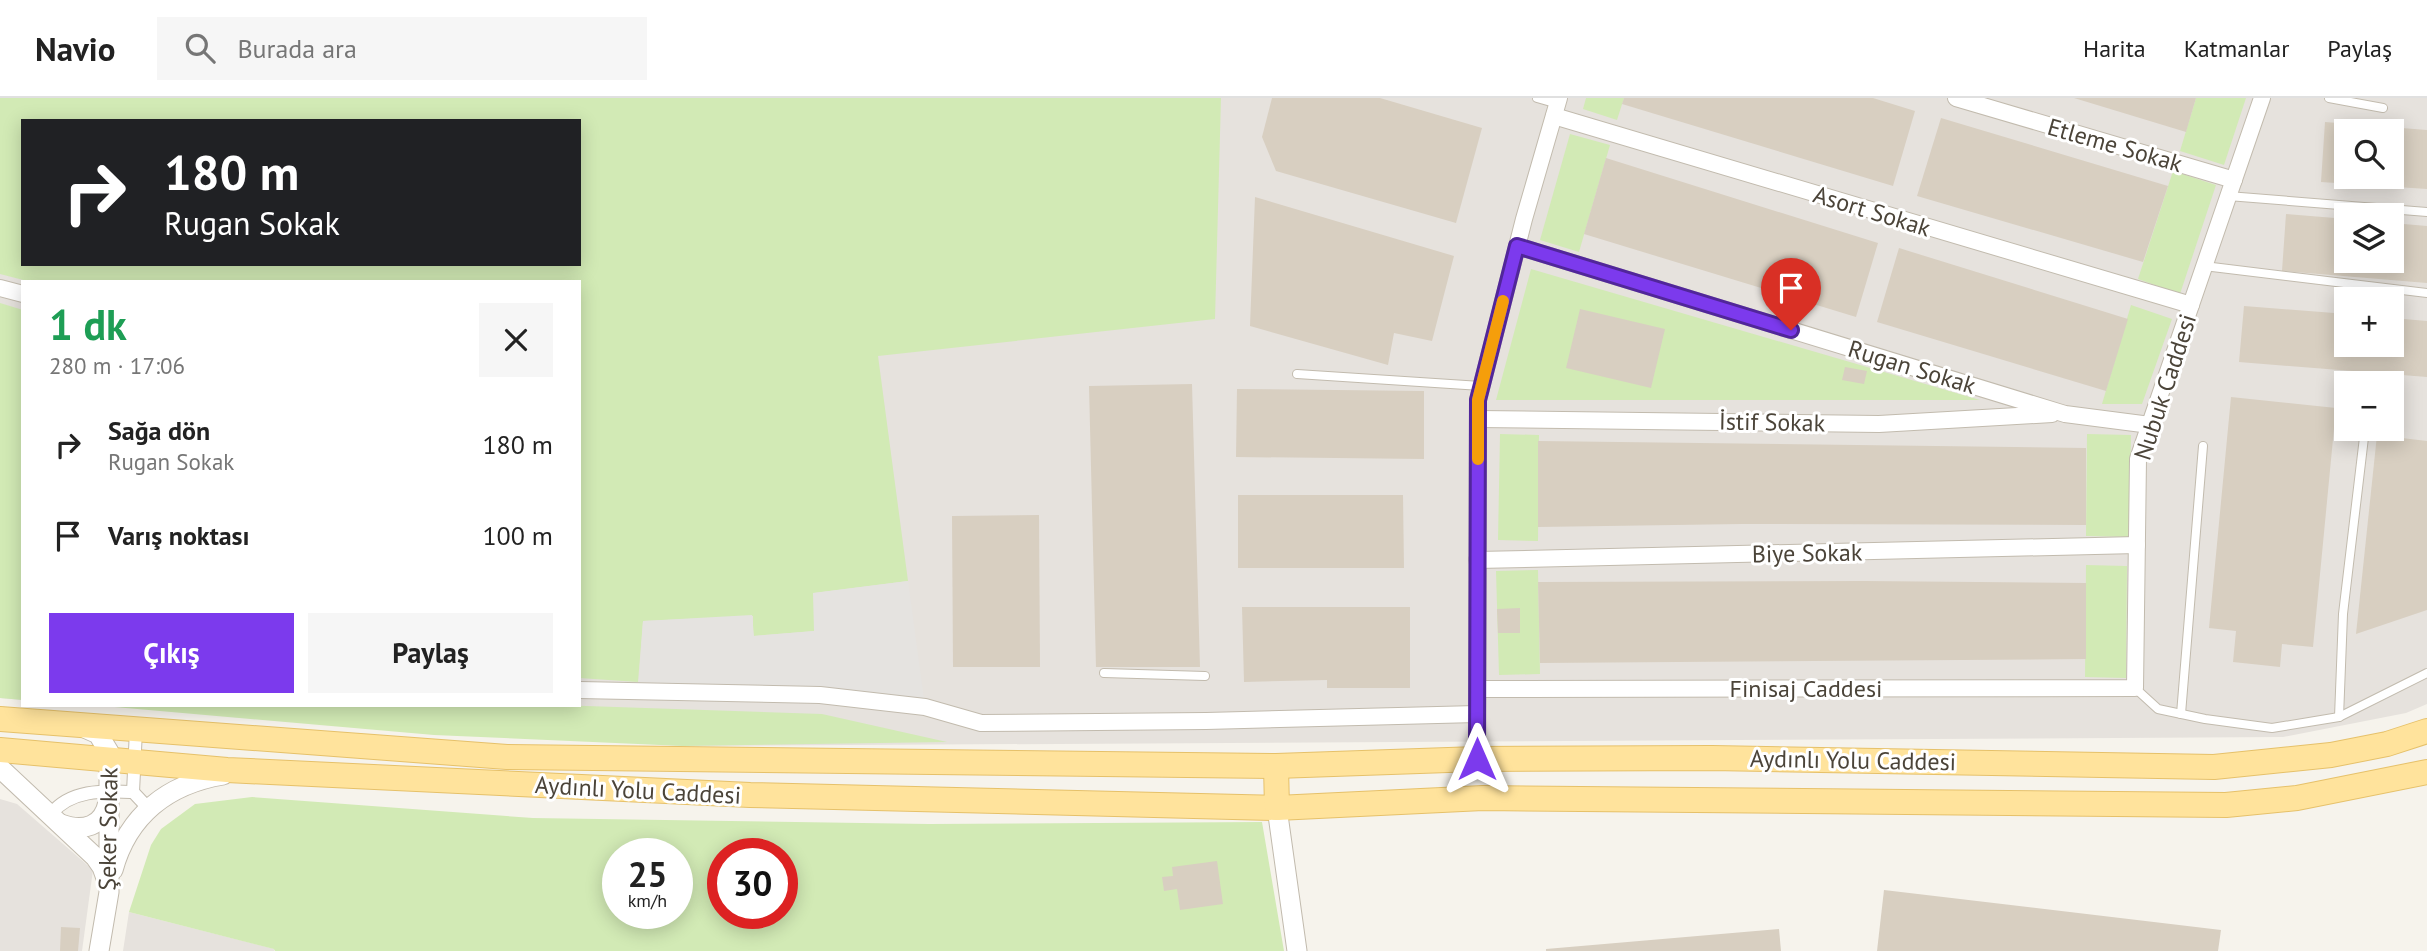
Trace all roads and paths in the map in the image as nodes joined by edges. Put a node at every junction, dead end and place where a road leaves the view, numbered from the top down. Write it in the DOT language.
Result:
graph roads {
  1 [pos="1537,98"];
  2 [pos="1956,98"];
  3 [pos="2262,98"];
  4 [pos="2329,98"];
  5 [pos="1557,106"];
  6 [pos="2383,108"];
  7 [pos="2234,180"];
  8 [pos="2228,196"];
  9 [pos="2427,212"];
  10 [pos="1517,246"];
  11 [pos="2204,266"];
  12 [pos="0,288"];
  13 [pos="21,293"];
  14 [pos="2427,293"];
  15 [pos="2191,305"];
  16 [pos="1297,374"];
  17 [pos="1481,386"];
  18 [pos="2065,414"];
  19 [pos="1478,419"];
  20 [pos="2150,425"];
  21 [pos="2364,441"];
  22 [pos="2203,446"];
  23 [pos="2137,545"];
  24 [pos="1478,560"];
  25 [pos="1104,673"];
  26 [pos="2427,673"];
  27 [pos="1205,676"];
  28 [pos="2136,688"];
  29 [pos="1477,689"];
  30 [pos="581,690"];
  31 [pos="1477,714"];
  32 [pos="2181,714"];
  33 [pos="2339,717"];
  34 [pos="0,719"];
  35 [pos="76,725"];
  36 [pos="136,730"];
  37 [pos="2427,731"];
  38 [pos="0,750"];
  39 [pos="1477,759"];
  40 [pos="110,760"];
  41 [pos="134,762"];
  42 [pos="1276,766"];
  43 [pos="0,768"];
  44 [pos="243,771"];
  45 [pos="2427,772"];
  46 [pos="110,791"];
  47 [pos="133,792"];
  48 [pos="1278,808"];
  49 [pos="149,809"];
  50 [pos="56,819"];
  51 [pos="108,892"];
  52 [pos="99,951"];
  53 [pos="1297,951"];
  1 -- 5 [label="lane"];
  2 -- 7 [label="street, Etleme Sokak"];
  3 -- 7 [label="street, Nubuk Caddesi"];
  4 -- 6 [label="lane"];
  5 -- 10 [label="street"];
  5 -- 15 [label="street, Asort Sokak"];
  7 -- 8 [label="street, Nubuk Caddesi"];
  8 -- 9 [label="lane"];
  8 -- 11 [label="street, Nubuk Caddesi"];
  10 -- 17 [label="street"];
  10 -- 18 [label="street, Rugan Sokak"];
  11 -- 14 [label="lane"];
  11 -- 15 [label="street, Nubuk Caddesi"];
  12 -- 13 [label="street"];
  15 -- 20 [label="street, Nubuk Caddesi"];
  16 -- 17 [label="lane"];
  17 -- 19 [label="street"];
  18 -- 19 [label="street, İstif Sokak"];
  18 -- 20 [label="street, Rugan Sokak"];
  19 -- 24 [label="street"];
  20 -- 23 [label="street, Nubuk Caddesi"];
  21 -- 33 [label="lane"];
  22 -- 32 [label="lane"];
  23 -- 24 [label="street, Biye Sokak"];
  23 -- 28 [label="street, Nubuk Caddesi"];
  24 -- 29 [label="street"];
  25 -- 27 [label="lane"];
  26 -- 33 [label="lane"];
  28 -- 29 [label="street, Finisaj Caddesi"];
  28 -- 32 [label="lane"];
  29 -- 31 [label="street"];
  30 -- 31 [label="street"];
  31 -- 39 [label="street"];
  32 -- 33 [label="lane"];
  34 -- 35 [label="main road, Aydınlı Yolu Caddesi"];
  35 -- 36 [label="main road, Aydınlı Yolu Caddesi"];
  35 -- 40 [label="street, Şeker Sokak"];
  36 -- 41 [label="street"];
  36 -- 42 [label="main road, Aydınlı Yolu Caddesi"];
  37 -- 39 [label="main road, Aydınlı Yolu Caddesi"];
  38 -- 40 [label="main road, Aydınlı Yolu Caddesi"];
  39 -- 42 [label="main road, Aydınlı Yolu Caddesi"];
  40 -- 41 [label="main road, Aydınlı Yolu Caddesi"];
  40 -- 46 [label="street, Şeker Sokak"];
  41 -- 44 [label="main road, Aydınlı Yolu Caddesi"];
  41 -- 47 [label="street"];
  42 -- 48 [label="main road"];
  43 -- 50 [label="street"];
  44 -- 48 [label="main road, Aydınlı Yolu Caddesi"];
  44 -- 49 [label="street"];
  45 -- 48 [label="main road, Aydınlı Yolu Caddesi"];
  46 -- 47 [label="street"];
  46 -- 50 [label="street"];
  46 -- 50 [label="street"];
  46 -- 51 [label="street, Şeker Sokak"];
  47 -- 49 [label="street"];
  48 -- 53 [label="street"];
  49 -- 51 [label="street"];
  50 -- 51 [label="street"];
  51 -- 52 [label="street, Şeker Sokak"];
}
